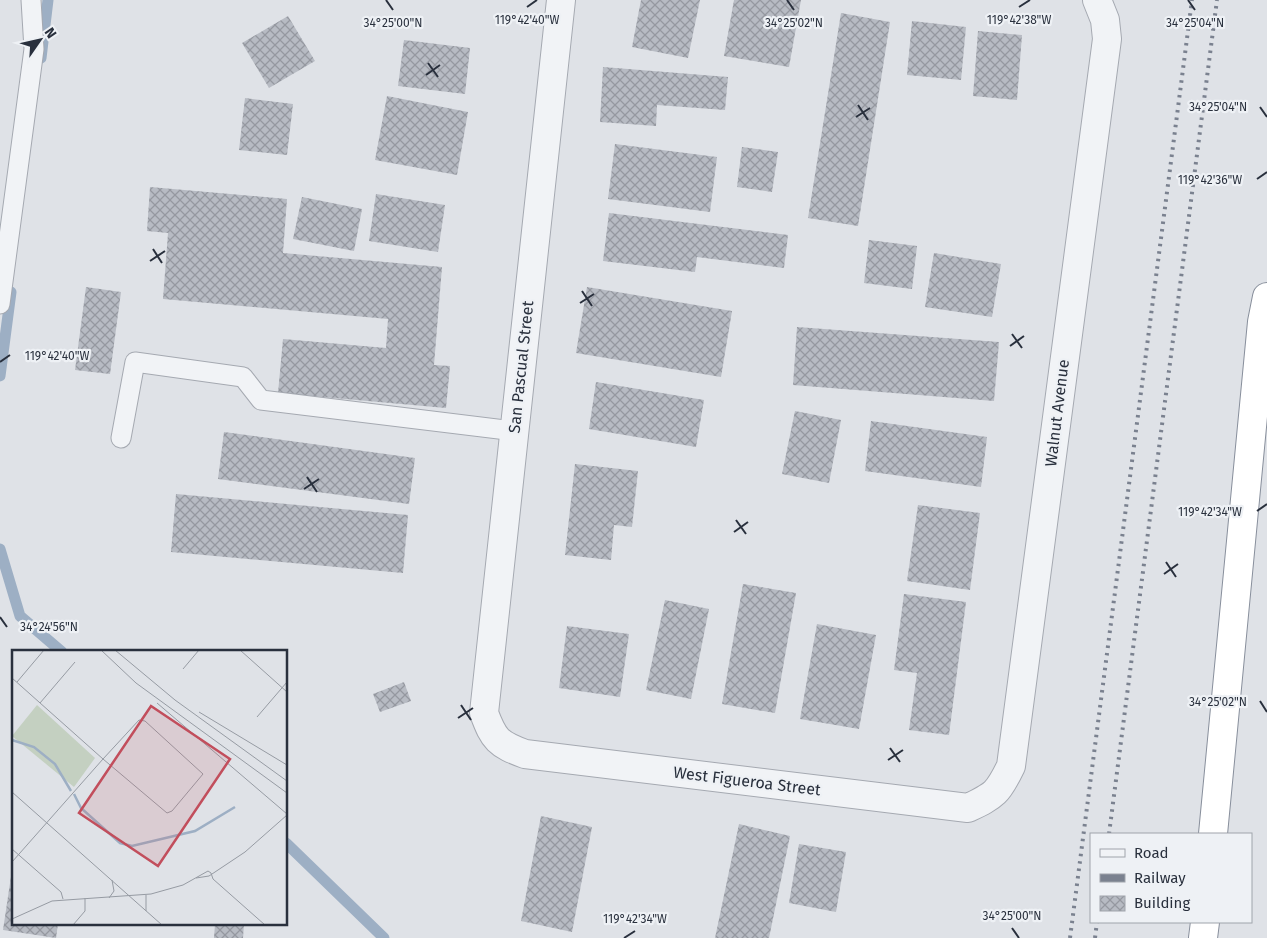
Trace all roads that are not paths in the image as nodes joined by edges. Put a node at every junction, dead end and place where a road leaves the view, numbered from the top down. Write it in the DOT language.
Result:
graph roads {
  1 [pos="30,0"];
  2 [pos="561,0"];
  3 [pos="1097,0"];
  4 [pos="1267,297"];
  5 [pos="0,304"];
  6 [pos="514,431"];
  7 [pos="121,438"];
  8 [pos="491,732"];
  9 [pos="1002,785"];
  10 [pos="1213,833"];
  11 [pos="1205,923"];
  12 [pos="1203,938"];
  1 -- 5 [label="lane"];
  2 -- 6 [label="street, San Pascual Street"];
  3 -- 9 [label="street, Walnut Avenue"];
  4 -- 10 [label="highway"];
  6 -- 7 [label="lane"];
  6 -- 8 [label="street, San Pascual Street"];
  8 -- 9 [label="street, West Figueroa Street"];
  11 -- 12 [label="highway"];
}
